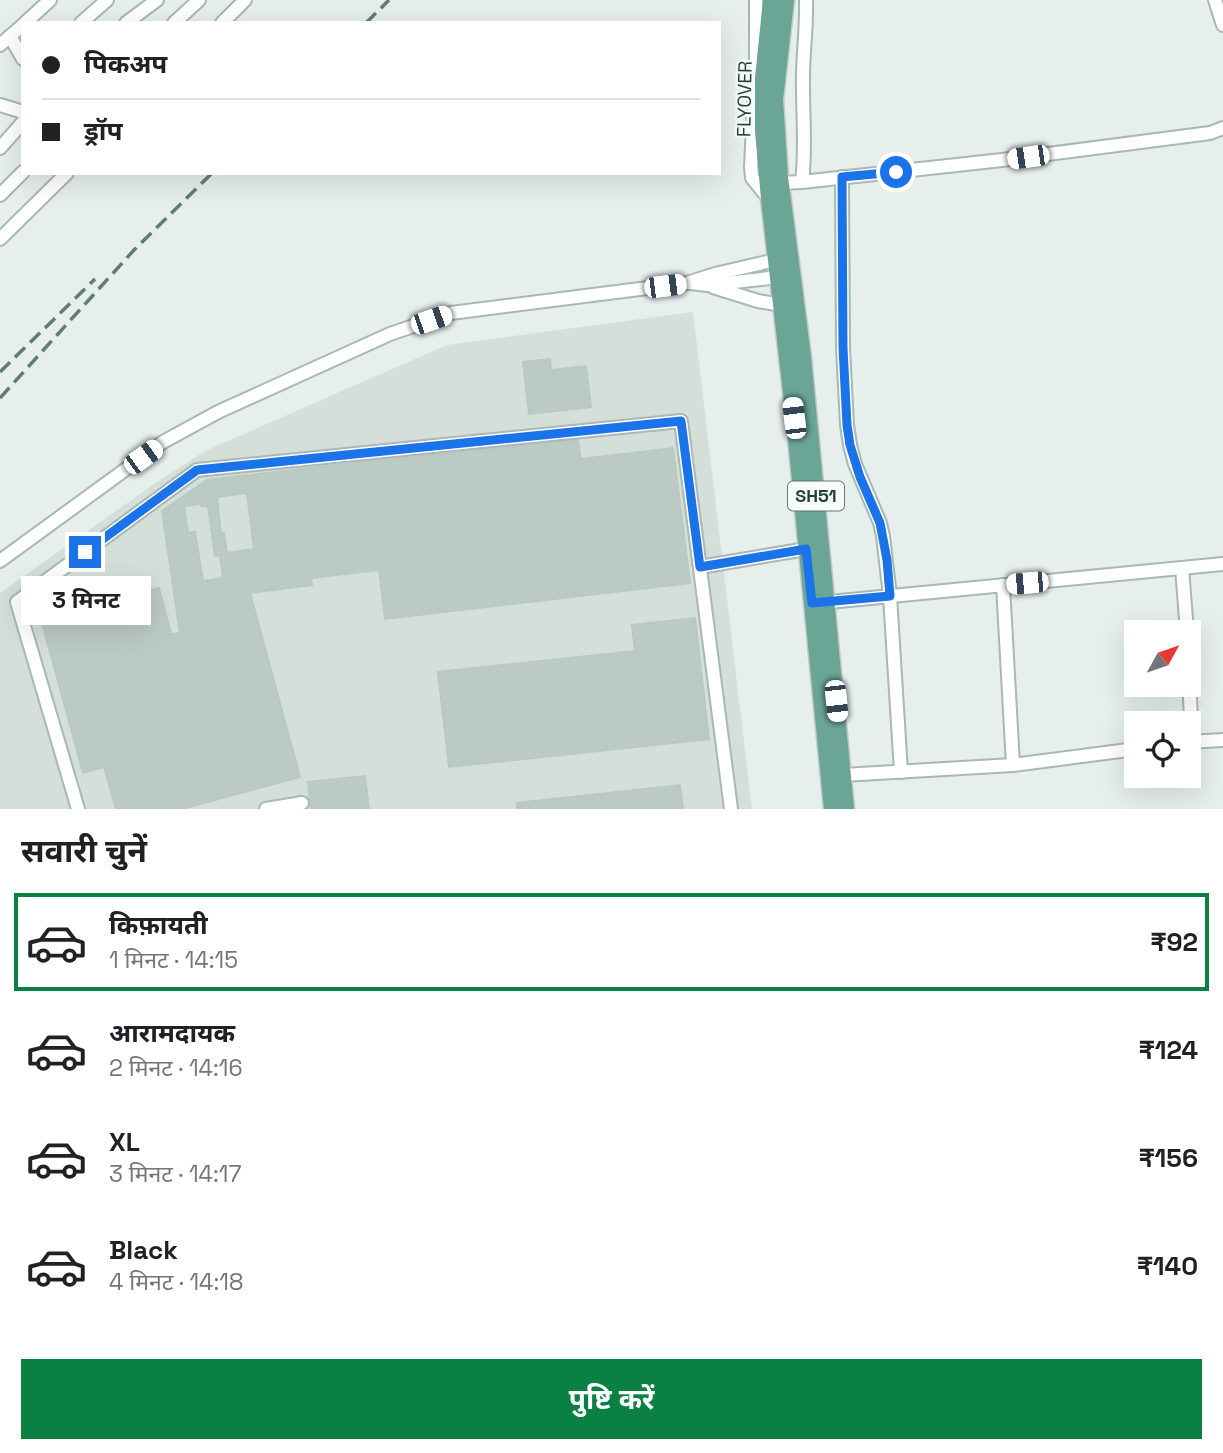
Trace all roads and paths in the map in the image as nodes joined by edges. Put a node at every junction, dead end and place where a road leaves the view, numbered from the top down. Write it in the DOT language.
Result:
graph roads {
  1 [pos="50,0"];
  2 [pos="107,0"];
  3 [pos="157,0"];
  4 [pos="199,0"];
  5 [pos="245,0"];
  6 [pos="756,0"];
  7 [pos="771,0"];
  8 [pos="786,0"];
  9 [pos="806,0"];
  10 [pos="1215,0"];
  11 [pos="27,21"];
  12 [pos="83,21"];
  13 [pos="129,21"];
  14 [pos="176,21"];
  15 [pos="224,21"];
  16 [pos="1223,25"];
  17 [pos="21,27"];
  18 [pos="5,41"];
  19 [pos="21,57"];
  20 [pos="0,105"];
  21 [pos="21,111"];
  22 [pos="21,124"];
  23 [pos="1223,128"];
  24 [pos="0,148"];
  25 [pos="21,174"];
  26 [pos="65,175"];
  27 [pos="842,177"];
  28 [pos="802,182"];
  29 [pos="780,183"];
  30 [pos="0,195"];
  31 [pos="769,200"];
  32 [pos="0,239"];
  33 [pos="776,260"];
  34 [pos="779,277"];
  35 [pos="687,283"];
  36 [pos="707,285"];
  37 [pos="781,305"];
  38 [pos="806,549"];
  39 [pos="0,561"];
  40 [pos="1223,564"];
  41 [pos="700,567"];
  42 [pos="1182,568"];
  43 [pos="1003,585"];
  44 [pos="890,596"];
  45 [pos="819,603"];
  46 [pos="1186,620"];
  47 [pos="1223,740"];
  48 [pos="1201,741"];
  49 [pos="1124,751"];
  50 [pos="1013,765"];
  51 [pos="901,772"];
  52 [pos="843,775"];
  53 [pos="302,803"];
  54 [pos="79,809"];
  55 [pos="265,809"];
  56 [pos="731,809"];
  57 [pos="832,809"];
  58 [pos="846,809"];
  1 -- 11 [label="street"];
  2 -- 12 [label="street"];
  3 -- 13 [label="street"];
  4 -- 14 [label="street"];
  5 -- 15 [label="street"];
  6 -- 31 [label="street"];
  7 -- 31 [label="main road, FLYOVER / SH51"];
  8 -- 29 [label="main road, FLYOVER / SH51"];
  9 -- 28 [label="street"];
  10 -- 16 [label="street"];
  17 -- 18 [label="street"];
  18 -- 19 [label="street"];
  20 -- 21 [label="street"];
  22 -- 24 [label="street"];
  23 -- 27 [label="street"];
  25 -- 30 [label="street"];
  26 -- 32 [label="street"];
  27 -- 28 [label="street"];
  27 -- 44 [label="street"];
  28 -- 29 [label="street"];
  29 -- 45 [label="main road, SH51"];
  31 -- 33 [label="main road, SH51"];
  33 -- 34 [label="main road, SH51"];
  33 -- 35 [label="street"];
  34 -- 36 [label="street"];
  34 -- 37 [label="main road, SH51"];
  35 -- 36 [label="street"];
  35 -- 39 [label="street"];
  36 -- 37 [label="street"];
  37 -- 38 [label="main road, SH51"];
  38 -- 41 [label="street"];
  38 -- 45 [label="main road, SH51"];
  40 -- 42 [label="street"];
  41 -- 54 [label="street"];
  41 -- 56 [label="street"];
  42 -- 43 [label="street"];
  42 -- 46 [label="street"];
  43 -- 44 [label="street"];
  43 -- 50 [label="street"];
  44 -- 45 [label="street"];
  44 -- 51 [label="street"];
  45 -- 52 [label="main road, SH51"];
  45 -- 57 [label="main road, SH51"];
  47 -- 48 [label="street"];
  49 -- 50 [label="street"];
  50 -- 51 [label="street"];
  51 -- 52 [label="street"];
  52 -- 58 [label="main road, SH51"];
  53 -- 55 [label="street"];
}
